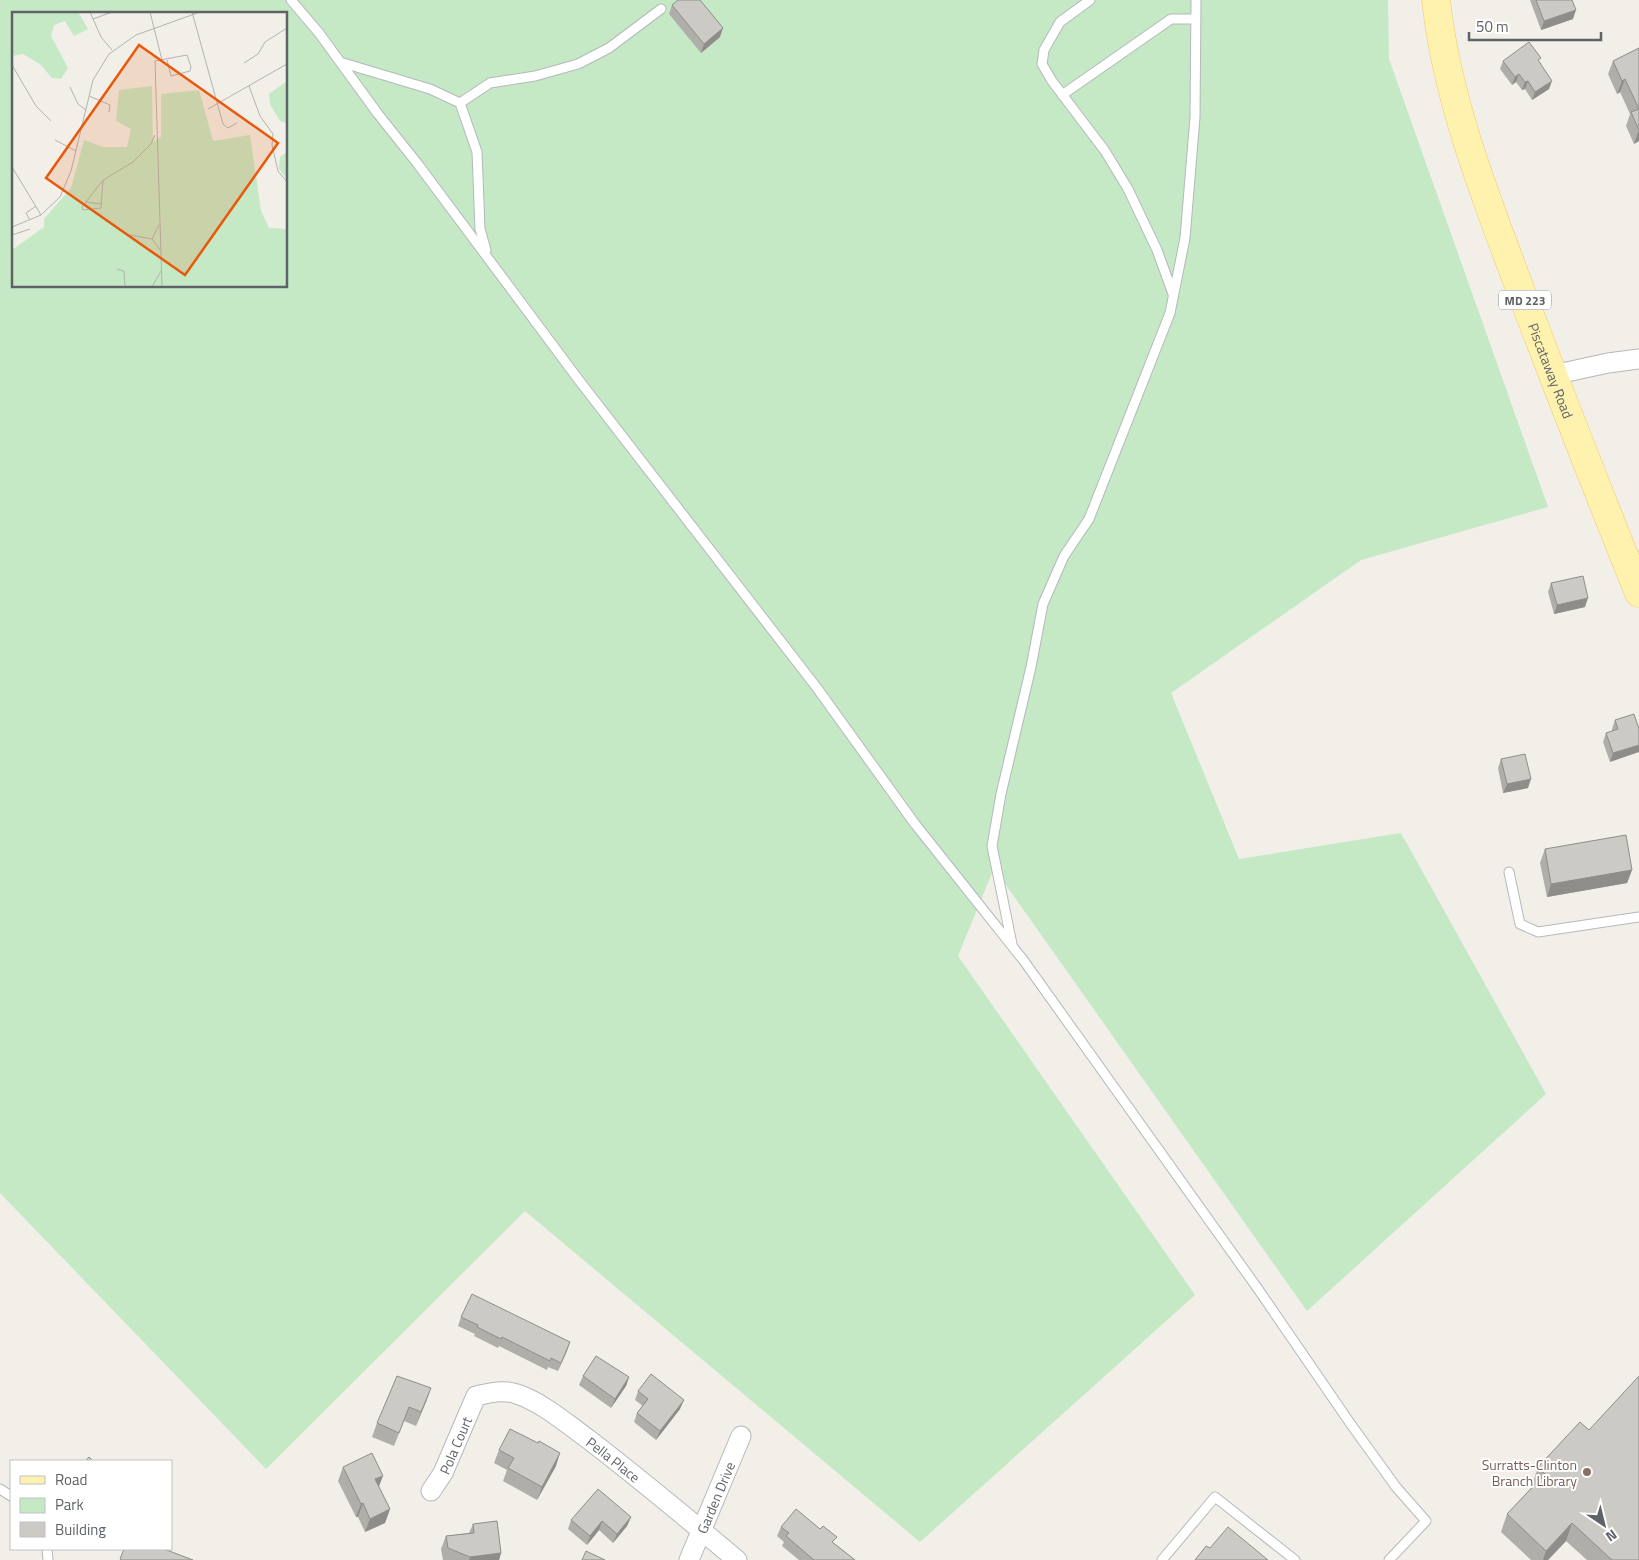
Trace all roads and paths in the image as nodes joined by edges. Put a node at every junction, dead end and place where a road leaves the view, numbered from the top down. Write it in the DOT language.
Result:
graph roads {
  1 [pos="291,0"];
  2 [pos="1090,0"];
  3 [pos="1196,0"];
  4 [pos="1436,0"];
  5 [pos="660,9"];
  6 [pos="1196,19"];
  7 [pos="340,62"];
  8 [pos="1062,94"];
  9 [pos="460,103"];
  10 [pos="487,255"];
  11 [pos="1173,294"];
  12 [pos="1639,359"];
  13 [pos="1553,375"];
  14 [pos="1639,593"];
  15 [pos="1509,872"];
  16 [pos="1639,917"];
  17 [pos="1012,947"];
  18 [pos="476,1396"];
  19 [pos="740,1436"];
  20 [pos="431,1491"];
  21 [pos="702,1531"];
  22 [pos="689,1560"];
  23 [pos="737,1560"];
  24 [pos="1162,1560"];
  25 [pos="1295,1560"];
  26 [pos="1389,1560"];
  1 -- 7 [label="lane"];
  2 -- 8 [label="lane"];
  3 -- 6 [label="lane"];
  4 -- 13 [label="main road, Piscataway Road / MD 223"];
  5 -- 9 [label="lane"];
  6 -- 8 [label="lane"];
  6 -- 11 [label="lane"];
  7 -- 9 [label="lane"];
  7 -- 10 [label="lane"];
  8 -- 11 [label="lane"];
  9 -- 10 [label="lane"];
  10 -- 17 [label="lane"];
  11 -- 17 [label="lane"];
  12 -- 13 [label="street"];
  13 -- 14 [label="main road, Piscataway Road / MD 223"];
  15 -- 16 [label="lane"];
  17 -- 26 [label="lane"];
  18 -- 20 [label="street, Pola Court"];
  18 -- 21 [label="street, Pella Place"];
  19 -- 21 [label="street, Garden Drive"];
  21 -- 22 [label="street, Garden Drive"];
  21 -- 23 [label="street, Pella Place"];
  24 -- 25 [label="lane"];
}
